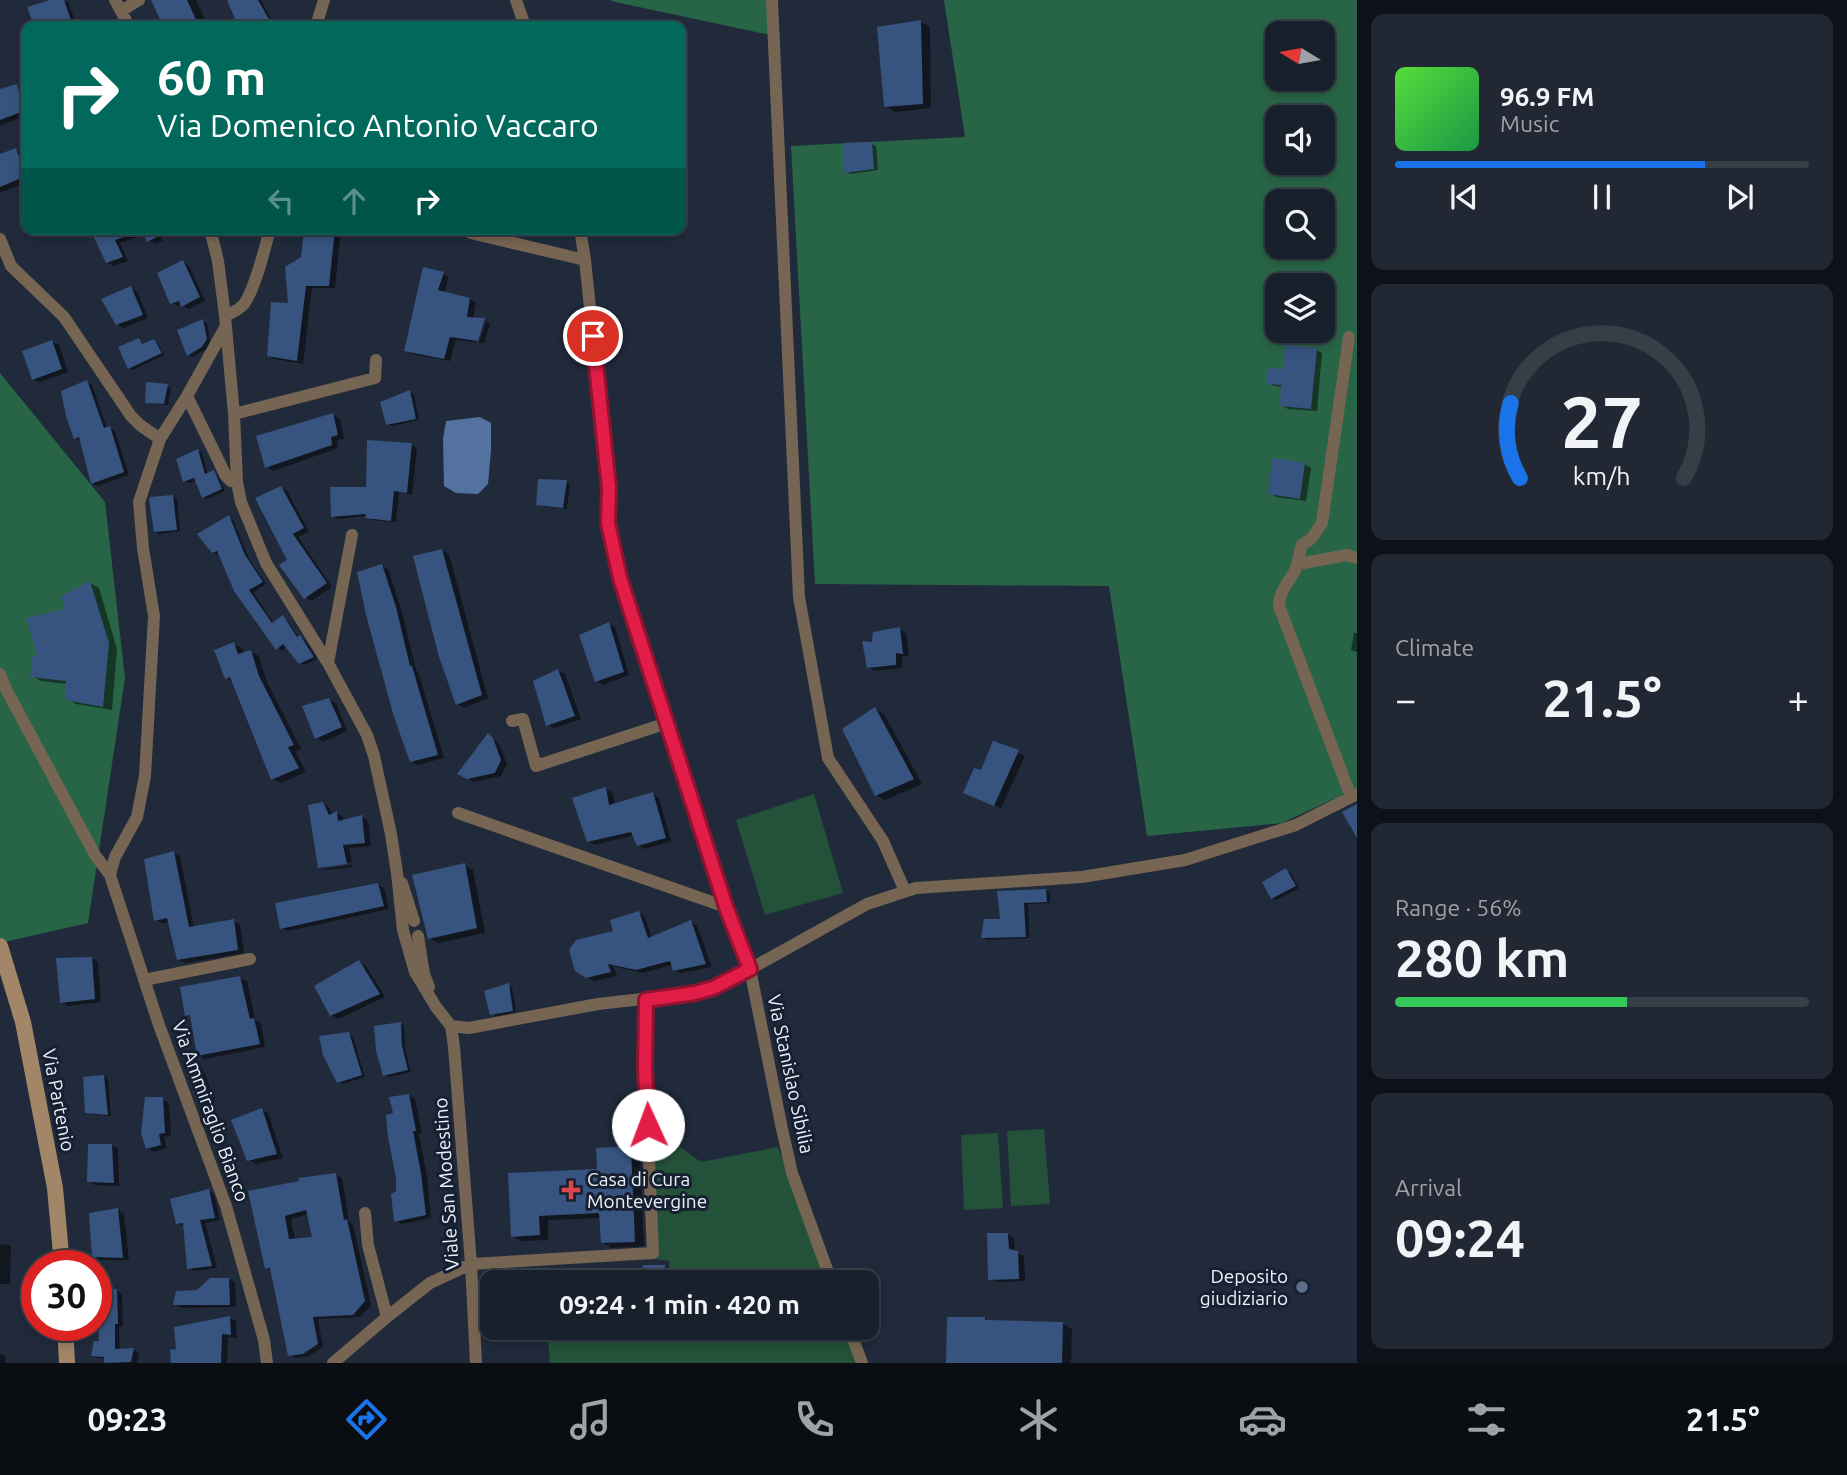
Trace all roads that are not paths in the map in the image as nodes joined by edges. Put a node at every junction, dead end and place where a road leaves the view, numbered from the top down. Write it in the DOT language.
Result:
graph roads {
  1 [pos="139,0"];
  2 [pos="324,0"];
  3 [pos="516,0"];
  4 [pos="772,0"];
  5 [pos="118,6"];
  6 [pos="318,21"];
  7 [pos="523,21"];
  8 [pos="212,235"];
  9 [pos="269,235"];
  10 [pos="479,235"];
  11 [pos="581,235"];
  12 [pos="0,239"];
  13 [pos="585,260"];
  14 [pos="226,321"];
  15 [pos="1349,337"];
  16 [pos="376,360"];
  17 [pos="202,370"];
  18 [pos="230,373"];
  19 [pos="187,396"];
  20 [pos="234,414"];
  21 [pos="160,439"];
  22 [pos="237,482"];
  23 [pos="352,535"];
  24 [pos="1357,558"];
  25 [pos="1298,564"];
  26 [pos="328,663"];
  27 [pos="0,674"];
  28 [pos="512,721"];
  29 [pos="667,723"];
  30 [pos="1354,796"];
  31 [pos="458,813"];
  32 [pos="95,855"];
  33 [pos="116,857"];
  34 [pos="397,873"];
  35 [pos="110,875"];
  36 [pos="905,891"];
  37 [pos="726,907"];
  38 [pos="414,921"];
  39 [pos="418,936"];
  40 [pos="0,946"];
  41 [pos="250,959"];
  42 [pos="750,969"];
  43 [pos="144,980"];
  44 [pos="646,1000"];
  45 [pos="436,1007"];
  46 [pos="451,1026"];
  47 [pos="365,1213"];
  48 [pos="61,1250"];
  49 [pos="471,1264"];
  50 [pos="827,1270"];
  51 [pos="387,1317"];
  52 [pos="853,1340"];
  53 [pos="66,1341"];
  54 [pos="67,1363"];
  55 [pos="267,1363"];
  56 [pos="333,1363"];
  57 [pos="476,1363"];
  58 [pos="862,1363"];
  1 -- 5 [label="street"];
  2 -- 6 [label="street"];
  3 -- 7 [label="street"];
  4 -- 36 [label="street"];
  8 -- 14 [label="street"];
  9 -- 14 [label="street"];
  10 -- 13 [label="street"];
  11 -- 13 [label="street, Via Stanislao Sibilia"];
  12 -- 21 [label="street"];
  13 -- 29 [label="street, Via Stanislao Sibilia"];
  14 -- 17 [label="street"];
  14 -- 18 [label="street"];
  15 -- 25 [label="street"];
  16 -- 20 [label="street"];
  17 -- 18 [label="street"];
  17 -- 19 [label="street"];
  18 -- 20 [label="street"];
  19 -- 21 [label="street"];
  19 -- 22 [label="street"];
  20 -- 22 [label="street"];
  21 -- 33 [label="street"];
  22 -- 26 [label="street"];
  23 -- 26 [label="street"];
  24 -- 25 [label="street"];
  25 -- 30 [label="street"];
  26 -- 34 [label="street"];
  27 -- 32 [label="street, Via Ammiraglio Bianco"];
  28 -- 29 [label="street"];
  29 -- 37 [label="street, Via Stanislao Sibilia"];
  30 -- 36 [label="street"];
  31 -- 37 [label="street"];
  32 -- 33 [label="street"];
  32 -- 35 [label="street, Via Ammiraglio Bianco"];
  33 -- 35 [label="street"];
  34 -- 38 [label="street"];
  34 -- 45 [label="street"];
  35 -- 43 [label="street, Via Ammiraglio Bianco"];
  36 -- 42 [label="street"];
  37 -- 42 [label="street, Via Stanislao Sibilia"];
  39 -- 45 [label="street"];
  40 -- 48 [label="main road, Via Partenio"];
  41 -- 43 [label="street"];
  42 -- 44 [label="street"];
  42 -- 50 [label="street, Via Stanislao Sibilia"];
  43 -- 55 [label="street, Via Ammiraglio Bianco"];
  44 -- 46 [label="street"];
  44 -- 49 [label="street"];
  45 -- 46 [label="street"];
  46 -- 49 [label="street, Viale San Modestino"];
  47 -- 51 [label="street"];
  49 -- 51 [label="street"];
  49 -- 57 [label="street, Viale San Modestino"];
  51 -- 56 [label="street"];
  52 -- 58 [label="street"];
  53 -- 54 [label="main road"];
}
